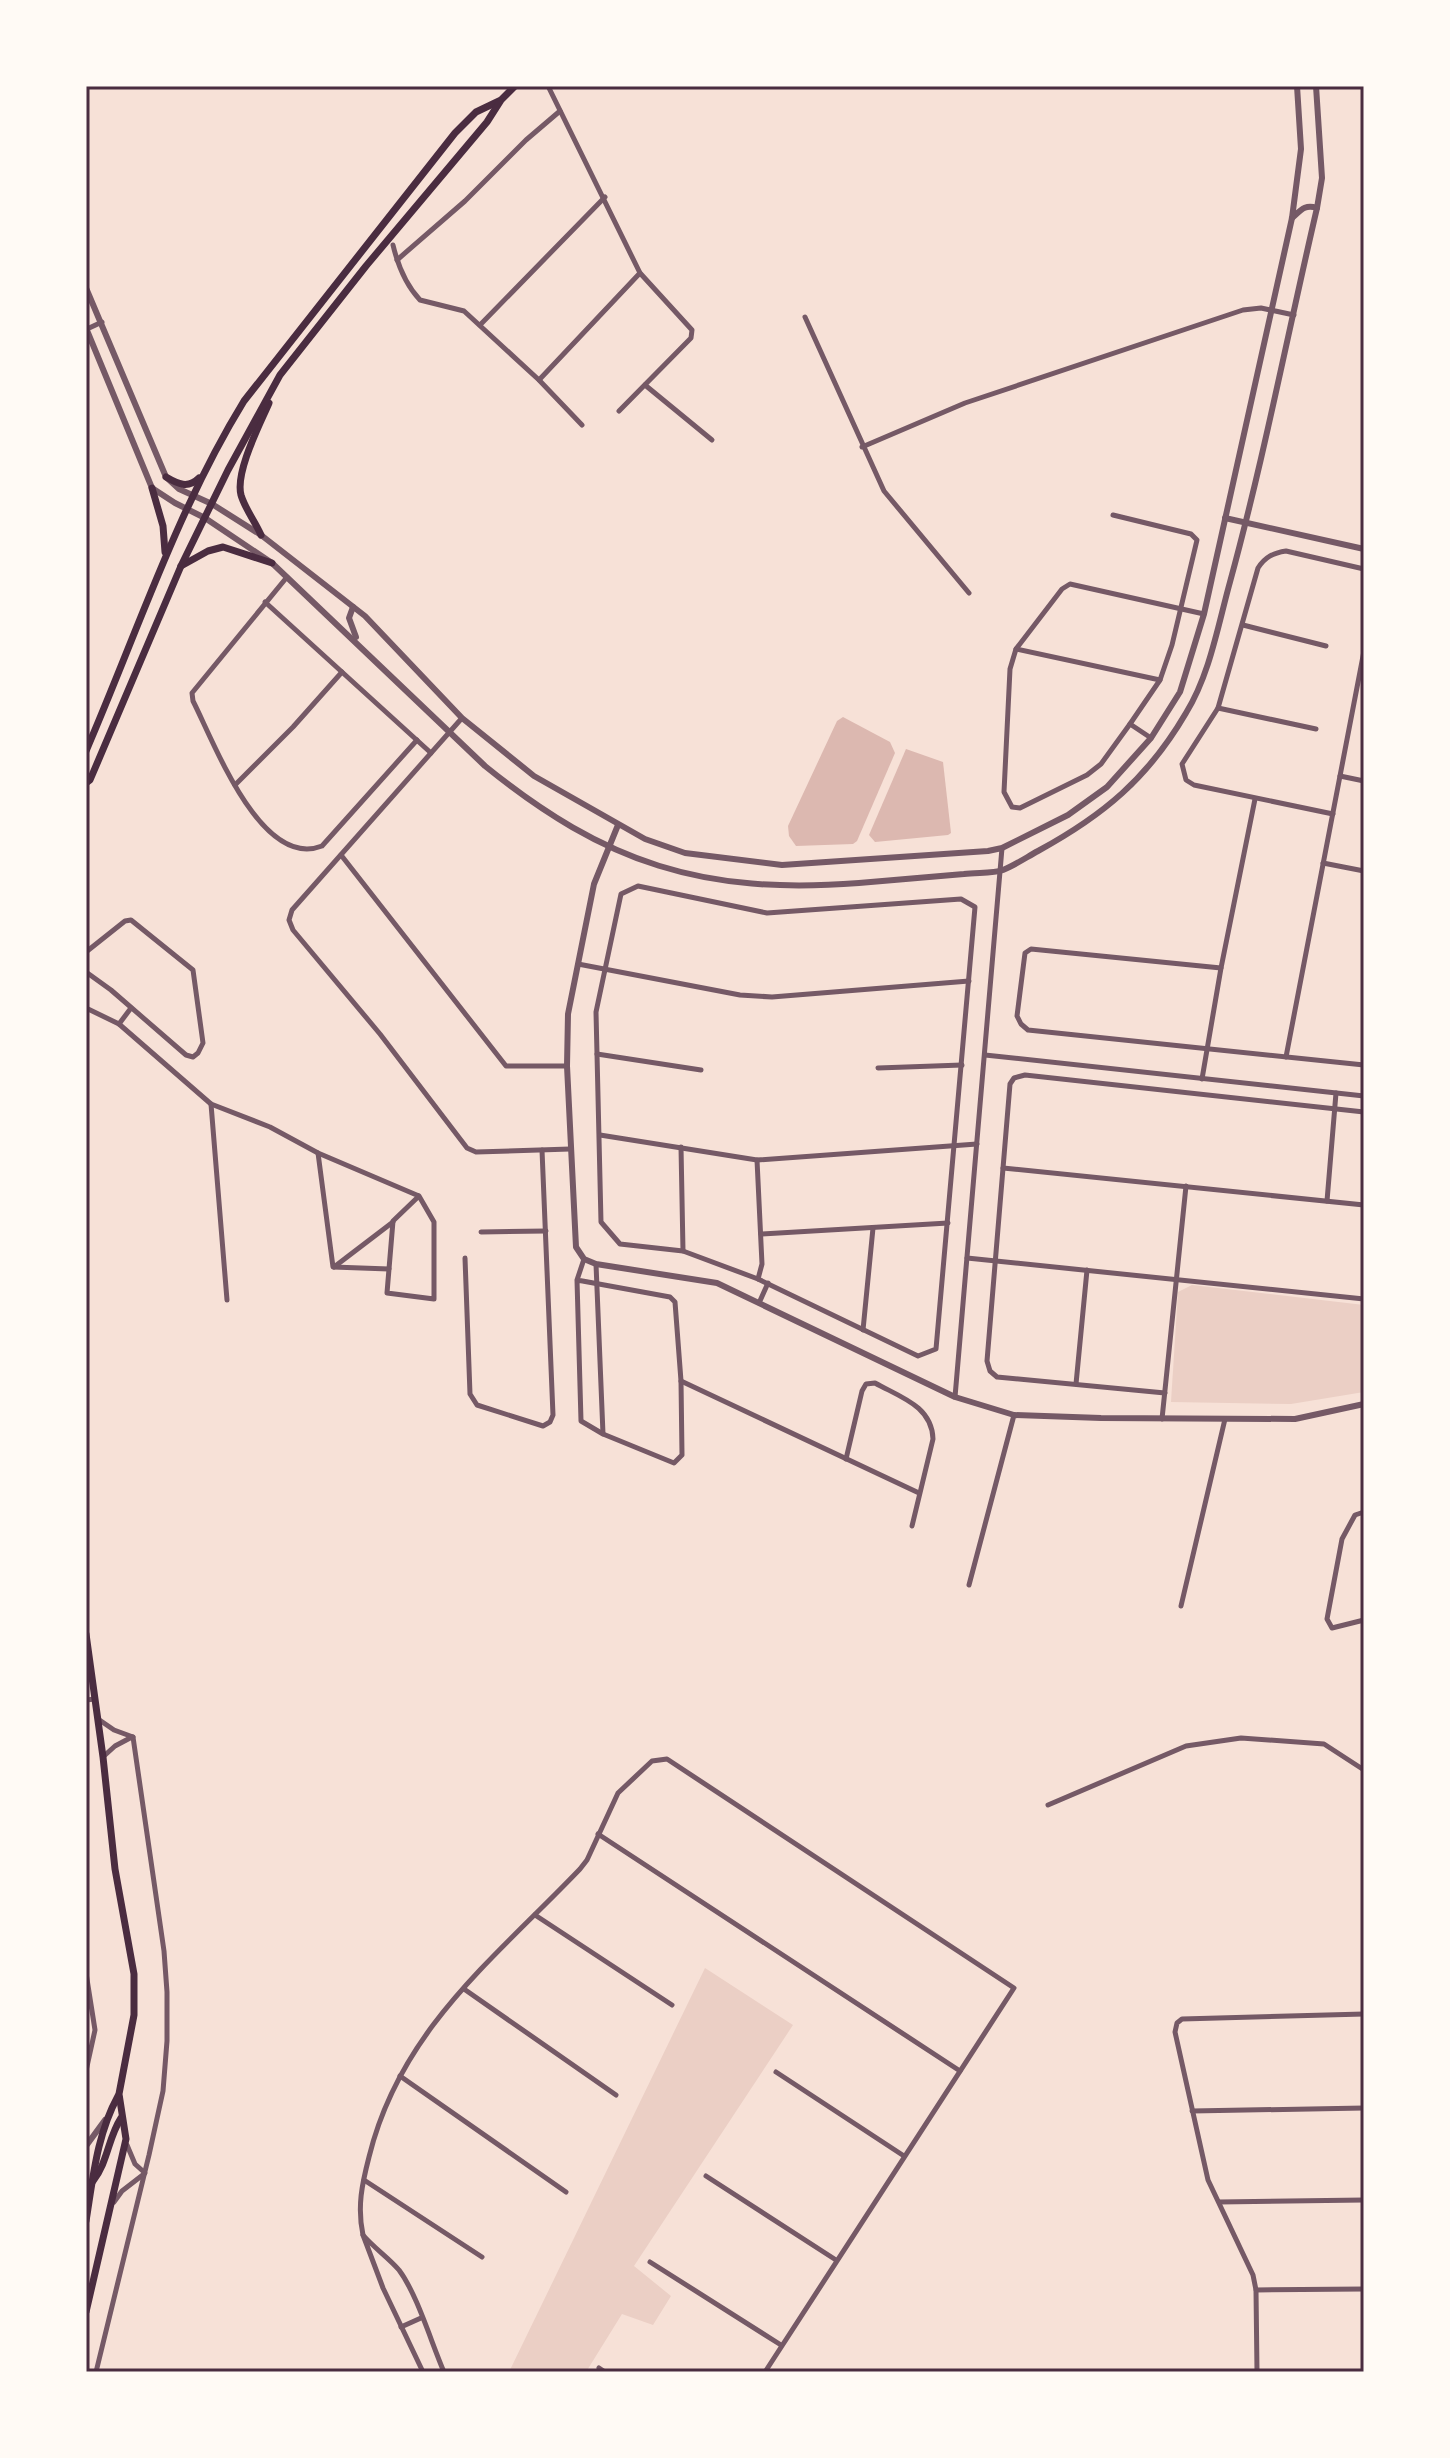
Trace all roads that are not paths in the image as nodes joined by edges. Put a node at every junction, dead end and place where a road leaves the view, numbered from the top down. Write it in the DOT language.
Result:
graph roads {
  1 [pos="515,86"];
  2 [pos="548,86"];
  3 [pos="1297,86"];
  4 [pos="1316,86"];
  5 [pos="501,100"];
  6 [pos="560,111"];
  7 [pos="605,197"];
  8 [pos="1317,208"];
  9 [pos="1292,218"];
  10 [pos="393,245"];
  11 [pos="397,260"];
  12 [pos="640,273"];
  13 [pos="86,288"];
  14 [pos="1271,311"];
  15 [pos="1294,315"];
  16 [pos="805,317"];
  17 [pos="102,322"];
  18 [pos="480,325"];
  19 [pos="86,328"];
  20 [pos="280,375"];
  21 [pos="539,380"];
  22 [pos="645,385"];
  23 [pos="619,411"];
  24 [pos="582,425"];
  25 [pos="712,440"];
  26 [pos="862,447"];
  27 [pos="205,471"];
  28 [pos="166,477"];
  29 [pos="152,488"];
  30 [pos="193,495"];
  31 [pos="212,504"];
  32 [pos="185,509"];
  33 [pos="1113,515"];
  34 [pos="205,518"];
  35 [pos="1225,518"];
  36 [pos="1247,523"];
  37 [pos="261,535"];
  38 [pos="1364,549"];
  39 [pos="164,562"];
  40 [pos="272,563"];
  41 [pos="181,566"];
  42 [pos="1364,569"];
  43 [pos="287,577"];
  44 [pos="969,593"];
  45 [pos="265,602"];
  46 [pos="353,607"];
  47 [pos="1181,607"];
  48 [pos="1204,614"];
  49 [pos="1243,625"];
  50 [pos="359,644"];
  51 [pos="1326,646"];
  52 [pos="1016,649"];
  53 [pos="1364,651"];
  54 [pos="342,672"];
  55 [pos="1160,680"];
  56 [pos="1355,695"];
  57 [pos="1364,697"];
  58 [pos="1218,708"];
  59 [pos="462,718"];
  60 [pos="1130,724"];
  61 [pos="97,726"];
  62 [pos="1316,729"];
  63 [pos="86,732"];
  64 [pos="448,733"];
  65 [pos="1151,738"];
  66 [pos="417,740"];
  67 [pos="86,751"];
  68 [pos="431,753"];
  69 [pos="1340,776"];
  70 [pos="1364,781"];
  71 [pos="86,783"];
  72 [pos="235,785"];
  73 [pos="1255,799"];
  74 [pos="1333,814"];
  75 [pos="618,825"];
  76 [pos="607,847"];
  77 [pos="1002,848"];
  78 [pos="341,855"];
  79 [pos="1323,863"];
  80 [pos="1001,871"];
  81 [pos="1364,871"];
  82 [pos="86,952"];
  83 [pos="577,964"];
  84 [pos="1221,968"];
  85 [pos="605,969"];
  86 [pos="86,972"];
  87 [pos="969,981"];
  88 [pos="86,1008"];
  89 [pos="131,1008"];
  90 [pos="119,1024"];
  91 [pos="1206,1049"];
  92 [pos="597,1054"];
  93 [pos="985,1055"];
  94 [pos="1286,1057"];
  95 [pos="962,1065"];
  96 [pos="1364,1065"];
  97 [pos="567,1066"];
  98 [pos="878,1068"];
  99 [pos="701,1070"];
  100 [pos="1202,1079"];
  101 [pos="1336,1093"];
  102 [pos="1364,1096"];
  103 [pos="211,1104"];
  104 [pos="1335,1109"];
  105 [pos="1364,1112"];
  106 [pos="600,1135"];
  107 [pos="977,1144"];
  108 [pos="955,1146"];
  109 [pos="681,1147"];
  110 [pos="570,1149"];
  111 [pos="542,1150"];
  112 [pos="318,1153"];
  113 [pos="757,1160"];
  114 [pos="1003,1168"];
  115 [pos="1186,1186"];
  116 [pos="419,1196"];
  117 [pos="1327,1201"];
  118 [pos="1364,1205"];
  119 [pos="393,1221"];
  120 [pos="948,1223"];
  121 [pos="873,1228"];
  122 [pos="546,1231"];
  123 [pos="481,1232"];
  124 [pos="761,1234"];
  125 [pos="683,1251"];
  126 [pos="465,1258"];
  127 [pos="967,1258"];
  128 [pos="584,1259"];
  129 [pos="996,1261"];
  130 [pos="596,1264"];
  131 [pos="333,1267"];
  132 [pos="389,1269"];
  133 [pos="1087,1270"];
  134 [pos="758,1279"];
  135 [pos="1176,1279"];
  136 [pos="577,1280"];
  137 [pos="596,1283"];
  138 [pos="768,1283"];
  139 [pos="1364,1299"];
  140 [pos="227,1300"];
  141 [pos="759,1303"];
  142 [pos="863,1330"];
  143 [pos="681,1381"];
  144 [pos="1076,1384"];
  145 [pos="1165,1393"];
  146 [pos="955,1397"];
  147 [pos="1364,1404"];
  148 [pos="1014,1415"];
  149 [pos="1162,1419"];
  150 [pos="1225,1419"];
  151 [pos="603,1434"];
  152 [pos="846,1459"];
  153 [pos="919,1493"];
  154 [pos="1364,1512"];
  155 [pos="912,1526"];
  156 [pos="969,1585"];
  157 [pos="1181,1606"];
  158 [pos="1364,1620"];
  159 [pos="86,1634"];
  160 [pos="95,1699"];
  161 [pos="86,1700"];
  162 [pos="98,1719"];
  163 [pos="133,1737"];
  164 [pos="103,1757"];
  165 [pos="1364,1770"];
  166 [pos="1048,1805"];
  167 [pos="598,1834"];
  168 [pos="535,1915"];
  169 [pos="86,1973"];
  170 [pos="464,1989"];
  171 [pos="672,2005"];
  172 [pos="1364,2014"];
  173 [pos="86,2071"];
  174 [pos="960,2071"];
  175 [pos="776,2072"];
  176 [pos="400,2076"];
  177 [pos="119,2094"];
  178 [pos="616,2095"];
  179 [pos="1364,2108"];
  180 [pos="1192,2111"];
  181 [pos="106,2118"];
  182 [pos="121,2118"];
  183 [pos="126,2139"];
  184 [pos="86,2146"];
  185 [pos="904,2156"];
  186 [pos="145,2173"];
  187 [pos="706,2176"];
  188 [pos="364,2180"];
  189 [pos="89,2185"];
  190 [pos="566,2192"];
  191 [pos="1364,2200"];
  192 [pos="1219,2202"];
  193 [pos="111,2205"];
  194 [pos="86,2221"];
  195 [pos="363,2235"];
  196 [pos="482,2257"];
  197 [pos="836,2260"];
  198 [pos="650,2262"];
  199 [pos="1364,2289"];
  200 [pos="1256,2290"];
  201 [pos="86,2312"];
  202 [pos="421,2318"];
  203 [pos="401,2327"];
  204 [pos="781,2345"];
  205 [pos="599,2368"];
  206 [pos="96,2372"];
  207 [pos="423,2372"];
  208 [pos="444,2372"];
  209 [pos="605,2372"];
  210 [pos="765,2372"];
  211 [pos="1257,2372"];
  1 -- 5 [label="main road"];
  2 -- 6 [label="street"];
  3 -- 9 [label="street"];
  4 -- 8 [label="street"];
  5 -- 20 [label="main road"];
  5 -- 27 [label="main road"];
  6 -- 7 [label="street"];
  6 -- 11 [label="street"];
  7 -- 12 [label="street"];
  7 -- 18 [label="street"];
  8 -- 9 [label="street"];
  8 -- 15 [label="street"];
  9 -- 14 [label="street"];
  10 -- 11 [label="street"];
  11 -- 18 [label="street"];
  12 -- 21 [label="street"];
  12 -- 22 [label="street"];
  13 -- 17 [label="street"];
  14 -- 15 [label="street"];
  14 -- 26 [label="street"];
  14 -- 35 [label="street"];
  15 -- 36 [label="street"];
  16 -- 26 [label="street"];
  17 -- 19 [label="street"];
  17 -- 28 [label="street"];
  18 -- 21 [label="street"];
  19 -- 29 [label="street"];
  20 -- 31 [label="main road"];
  20 -- 37 [label="main road"];
  21 -- 24 [label="street"];
  22 -- 23 [label="street"];
  22 -- 25 [label="street"];
  26 -- 44 [label="street"];
  27 -- 28 [label="main road"];
  27 -- 30 [label="main road"];
  28 -- 30 [label="street"];
  29 -- 32 [label="street"];
  29 -- 39 [label="main road"];
  30 -- 31 [label="street"];
  30 -- 32 [label="main road"];
  31 -- 34 [label="main road"];
  31 -- 37 [label="street"];
  32 -- 34 [label="street"];
  32 -- 39 [label="main road"];
  33 -- 47 [label="street"];
  34 -- 40 [label="street"];
  34 -- 41 [label="main road"];
  35 -- 36 [label="street"];
  35 -- 48 [label="street"];
  36 -- 38 [label="street"];
  36 -- 80 [label="street"];
  37 -- 46 [label="street"];
  39 -- 61 [label="main road"];
  40 -- 41 [label="main road"];
  40 -- 43 [label="street"];
  41 -- 71 [label="main road"];
  42 -- 49 [label="street"];
  43 -- 45 [label="street"];
  43 -- 50 [label="street"];
  45 -- 54 [label="street"];
  45 -- 72 [label="street"];
  46 -- 50 [label="street"];
  46 -- 59 [label="street"];
  47 -- 48 [label="street"];
  47 -- 52 [label="street"];
  47 -- 55 [label="street"];
  48 -- 65 [label="street"];
  49 -- 51 [label="street"];
  49 -- 58 [label="street"];
  50 -- 64 [label="street"];
  52 -- 55 [label="street"];
  52 -- 60 [label="street"];
  53 -- 56 [label="street"];
  54 -- 66 [label="street"];
  54 -- 72 [label="street"];
  55 -- 60 [label="street"];
  56 -- 57 [label="street"];
  56 -- 69 [label="street"];
  58 -- 62 [label="street"];
  58 -- 73 [label="street"];
  59 -- 64 [label="street"];
  59 -- 75 [label="street"];
  60 -- 65 [label="street"];
  61 -- 63 [label="street"];
  61 -- 67 [label="main road"];
  64 -- 68 [label="street"];
  64 -- 76 [label="street"];
  65 -- 77 [label="street"];
  66 -- 68 [label="street"];
  66 -- 72 [label="street"];
  68 -- 78 [label="street"];
  69 -- 70 [label="street"];
  69 -- 74 [label="street"];
  73 -- 74 [label="street"];
  73 -- 84 [label="street"];
  74 -- 79 [label="street"];
  75 -- 76 [label="street"];
  75 -- 77 [label="street"];
  76 -- 80 [label="street"];
  76 -- 83 [label="street"];
  77 -- 80 [label="street"];
  78 -- 97 [label="street"];
  78 -- 111 [label="street"];
  79 -- 81 [label="street"];
  79 -- 94 [label="street"];
  80 -- 93 [label="street"];
  82 -- 89 [label="street"];
  83 -- 85 [label="street"];
  83 -- 97 [label="street"];
  84 -- 91 [label="street"];
  84 -- 91 [label="street"];
  85 -- 87 [label="street"];
  85 -- 87 [label="street"];
  85 -- 92 [label="street"];
  86 -- 89 [label="street"];
  87 -- 95 [label="street"];
  88 -- 90 [label="street"];
  89 -- 90 [label="street"];
  90 -- 103 [label="street"];
  91 -- 94 [label="street"];
  91 -- 100 [label="street"];
  92 -- 99 [label="street"];
  92 -- 106 [label="street"];
  93 -- 100 [label="street"];
  93 -- 107 [label="street"];
  94 -- 96 [label="street"];
  95 -- 98 [label="street"];
  95 -- 108 [label="street"];
  97 -- 110 [label="street"];
  100 -- 101 [label="street"];
  101 -- 102 [label="street"];
  101 -- 104 [label="street"];
  103 -- 112 [label="street"];
  103 -- 140 [label="street"];
  104 -- 105 [label="street"];
  104 -- 114 [label="street"];
  104 -- 117 [label="street"];
  106 -- 109 [label="street"];
  106 -- 125 [label="street"];
  107 -- 108 [label="street"];
  107 -- 127 [label="street"];
  108 -- 113 [label="street"];
  108 -- 120 [label="street"];
  109 -- 113 [label="street"];
  109 -- 125 [label="street"];
  110 -- 111 [label="street"];
  110 -- 128 [label="street"];
  111 -- 122 [label="street"];
  112 -- 116 [label="street"];
  112 -- 131 [label="street"];
  113 -- 124 [label="street"];
  114 -- 115 [label="street"];
  114 -- 129 [label="street"];
  115 -- 117 [label="street"];
  115 -- 135 [label="street"];
  116 -- 119 [label="street"];
  116 -- 132 [label="street"];
  117 -- 118 [label="street"];
  119 -- 131 [label="street"];
  119 -- 132 [label="street"];
  120 -- 121 [label="street"];
  120 -- 142 [label="street"];
  121 -- 124 [label="street"];
  121 -- 142 [label="street"];
  122 -- 123 [label="street"];
  122 -- 126 [label="street"];
  124 -- 134 [label="street"];
  125 -- 134 [label="street"];
  127 -- 129 [label="street"];
  127 -- 146 [label="street"];
  128 -- 130 [label="street"];
  128 -- 136 [label="street"];
  129 -- 133 [label="street"];
  129 -- 144 [label="street"];
  130 -- 137 [label="street"];
  130 -- 141 [label="street"];
  131 -- 132 [label="street"];
  133 -- 135 [label="street"];
  133 -- 144 [label="street"];
  134 -- 138 [label="street"];
  135 -- 139 [label="street"];
  135 -- 145 [label="street"];
  136 -- 137 [label="street"];
  136 -- 151 [label="street"];
  137 -- 143 [label="street"];
  137 -- 151 [label="street"];
  138 -- 141 [label="street"];
  138 -- 142 [label="street"];
  141 -- 146 [label="street"];
  143 -- 151 [label="street"];
  143 -- 152 [label="street"];
  144 -- 145 [label="street"];
  145 -- 149 [label="street"];
  146 -- 148 [label="street"];
  147 -- 150 [label="street"];
  148 -- 149 [label="street"];
  148 -- 156 [label="street"];
  149 -- 150 [label="street"];
  150 -- 157 [label="street"];
  152 -- 153 [label="street"];
  152 -- 153 [label="street"];
  153 -- 155 [label="street"];
  154 -- 158 [label="street"];
  159 -- 160 [label="main road"];
  160 -- 161 [label="street"];
  160 -- 162 [label="main road"];
  162 -- 163 [label="street"];
  162 -- 164 [label="main road"];
  163 -- 164 [label="street"];
  163 -- 186 [label="street"];
  164 -- 177 [label="main road"];
  165 -- 166 [label="street"];
  167 -- 168 [label="street"];
  167 -- 174 [label="street"];
  167 -- 174 [label="street"];
  168 -- 170 [label="street"];
  168 -- 171 [label="street"];
  169 -- 173 [label="street"];
  170 -- 176 [label="street"];
  170 -- 178 [label="street"];
  172 -- 180 [label="street"];
  174 -- 185 [label="street"];
  175 -- 185 [label="street"];
  176 -- 188 [label="street"];
  176 -- 190 [label="street"];
  177 -- 181 [label="main road"];
  177 -- 182 [label="main road"];
  179 -- 180 [label="street"];
  180 -- 192 [label="street"];
  181 -- 184 [label="street"];
  181 -- 189 [label="main road"];
  182 -- 183 [label="main road"];
  182 -- 189 [label="main road"];
  183 -- 186 [label="street"];
  183 -- 193 [label="main road"];
  185 -- 197 [label="street"];
  186 -- 193 [label="street"];
  186 -- 206 [label="street"];
  187 -- 197 [label="street"];
  188 -- 195 [label="street"];
  188 -- 196 [label="street"];
  189 -- 194 [label="main road"];
  191 -- 192 [label="street"];
  192 -- 200 [label="street"];
  193 -- 201 [label="main road"];
  195 -- 202 [label="street"];
  195 -- 203 [label="street"];
  197 -- 204 [label="street"];
  198 -- 204 [label="street"];
  199 -- 200 [label="street"];
  200 -- 211 [label="street"];
  202 -- 203 [label="street"];
  202 -- 208 [label="street"];
  203 -- 207 [label="street"];
  204 -- 210 [label="street"];
  205 -- 209 [label="street"];
}
